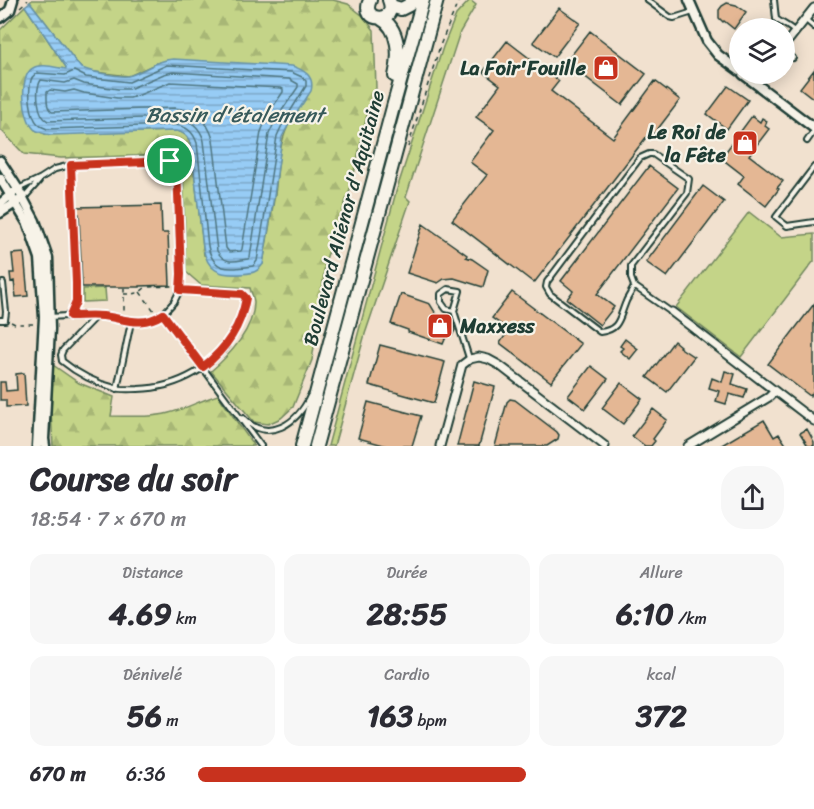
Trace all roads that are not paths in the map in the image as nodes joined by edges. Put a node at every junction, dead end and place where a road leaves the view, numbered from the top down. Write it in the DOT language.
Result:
graph roads {
  1 [pos="412,0"];
  2 [pos="423,0"];
  3 [pos="436,0"];
  4 [pos="647,0"];
  5 [pos="689,0"];
  6 [pos="774,0"];
  7 [pos="14,1"];
  8 [pos="368,2"];
  9 [pos="390,3"];
  10 [pos="814,8"];
  11 [pos="693,12"];
  12 [pos="0,18"];
  13 [pos="380,18"];
  14 [pos="776,18"];
  15 [pos="805,20"];
  16 [pos="814,27"];
  17 [pos="795,32"];
  18 [pos="729,63"];
  19 [pos="756,84"];
  20 [pos="393,107"];
  21 [pos="814,130"];
  22 [pos="807,141"];
  23 [pos="0,161"];
  24 [pos="814,167"];
  25 [pos="0,178"];
  26 [pos="41,178"];
  27 [pos="14,192"];
  28 [pos="20,201"];
  29 [pos="0,204"];
  30 [pos="0,213"];
  31 [pos="814,222"];
  32 [pos="3,283"];
  33 [pos="634,286"];
  34 [pos="180,290"];
  35 [pos="454,311"];
  36 [pos="672,312"];
  37 [pos="163,314"];
  38 [pos="93,316"];
  39 [pos="44,319"];
  40 [pos="2,320"];
  41 [pos="131,322"];
  42 [pos="328,351"];
  43 [pos="470,359"];
  44 [pos="203,367"];
  45 [pos="117,389"];
  46 [pos="775,391"];
  47 [pos="237,412"];
  48 [pos="814,421"];
  49 [pos="37,446"];
  50 [pos="45,446"];
  51 [pos="261,446"];
  52 [pos="303,446"];
  53 [pos="316,446"];
  54 [pos="440,446"];
  55 [pos="605,446"];
  56 [pos="688,446"];
  1 -- 9 [label="highway"];
  2 -- 20 [label="highway, Boulevard Aliénor d'Aquitaine"];
  3 -- 53 [label="highway, Boulevard Aliénor d'Aquitaine"];
  4 -- 11 [label="lane"];
  5 -- 11 [label="street"];
  6 -- 14 [label="lane"];
  7 -- 12 [label="street"];
  8 -- 13 [label="highway"];
  9 -- 13 [label="highway"];
  10 -- 15 [label="street"];
  11 -- 18 [label="street"];
  13 -- 20 [label="highway"];
  15 -- 16 [label="lane"];
  15 -- 17 [label="street"];
  19 -- 21 [label="street"];
  20 -- 42 [label="highway, Boulevard Aliénor d'Aquitaine"];
  21 -- 22 [label="lane"];
  23 -- 27 [label="street"];
  24 -- 31 [label="lane"];
  25 -- 27 [label="street"];
  26 -- 27 [label="lane"];
  26 -- 28 [label="lane"];
  26 -- 34 [label="lane"];
  27 -- 28 [label="street"];
  27 -- 29 [label="street"];
  28 -- 30 [label="street"];
  28 -- 39 [label="street"];
  32 -- 40 [label="lane"];
  33 -- 33 [label="lane"];
  33 -- 36 [label="lane"];
  34 -- 37 [label="lane"];
  34 -- 44 [label="lane"];
  35 -- 35 [label="lane"];
  35 -- 43 [label="lane"];
  36 -- 46 [label="street"];
  37 -- 41 [label="lane"];
  37 -- 44 [label="lane"];
  38 -- 39 [label="lane"];
  38 -- 41 [label="lane"];
  38 -- 45 [label="lane"];
  39 -- 49 [label="street"];
  39 -- 50 [label="street"];
  41 -- 45 [label="lane"];
  42 -- 47 [label="lane"];
  42 -- 52 [label="highway, Boulevard Aliénor d'Aquitaine"];
  43 -- 54 [label="street"];
  43 -- 55 [label="street"];
  44 -- 45 [label="lane"];
  44 -- 47 [label="lane"];
  46 -- 48 [label="street"];
  46 -- 56 [label="street"];
  47 -- 51 [label="lane"];
}
